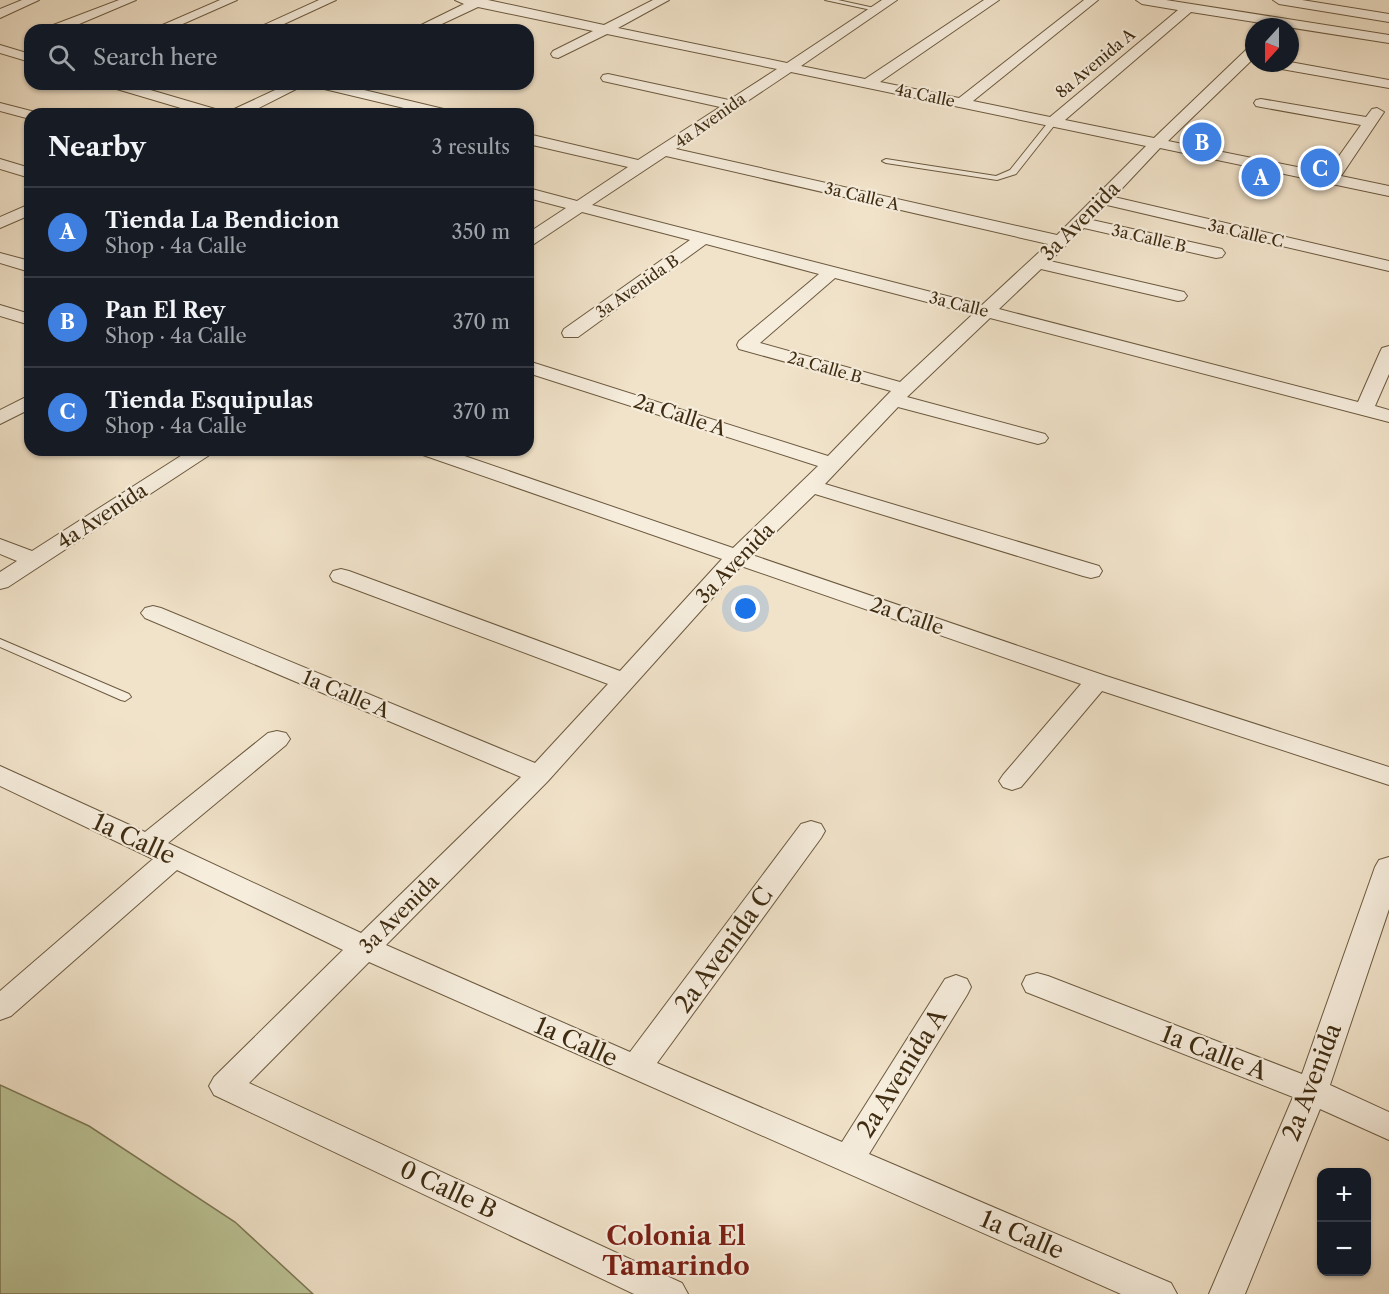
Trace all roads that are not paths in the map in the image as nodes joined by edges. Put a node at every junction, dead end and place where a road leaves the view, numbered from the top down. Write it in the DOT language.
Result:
graph roads {
  1 [pos="33,0"];
  2 [pos="130,0"];
  3 [pos="231,0"];
  4 [pos="330,0"];
  5 [pos="461,0"];
  6 [pos="663,0"];
  7 [pos="828,0"];
  8 [pos="891,0"];
  9 [pos="993,0"];
  10 [pos="1092,0"];
  11 [pos="1142,0"];
  12 [pos="1279,0"];
  13 [pos="481,2"];
  14 [pos="1304,2"];
  15 [pos="1188,8"];
  16 [pos="876,9"];
  17 [pos="0,13"];
  18 [pos="1285,18"];
  19 [pos="1389,18"];
  20 [pos="1245,19"];
  21 [pos="68,24"];
  22 [pos="173,24"];
  23 [pos="274,24"];
  24 [pos="432,24"];
  25 [pos="1299,28"];
  26 [pos="606,30"];
  27 [pos="1389,39"];
  28 [pos="21,42"];
  29 [pos="1,49"];
  30 [pos="558,54"];
  31 [pos="24,56"];
  32 [pos="1245,62"];
  33 [pos="788,67"];
  34 [pos="1299,68"];
  35 [pos="608,78"];
  36 [pos="869,83"];
  37 [pos="1389,84"];
  38 [pos="135,90"];
  39 [pos="286,90"];
  40 [pos="346,90"];
  41 [pos="962,103"];
  42 [pos="1261,103"];
  43 [pos="731,105"];
  44 [pos="0,107"];
  45 [pos="197,108"];
  46 [pos="248,108"];
  47 [pos="422,108"];
  48 [pos="24,113"];
  49 [pos="1053,122"];
  50 [pos="534,140"];
  51 [pos="1157,143"];
  52 [pos="665,152"];
  53 [pos="886,161"];
  54 [pos="0,164"];
  55 [pos="642,166"];
  56 [pos="24,171"];
  57 [pos="1332,179"];
  58 [pos="1389,191"];
  59 [pos="534,194"];
  60 [pos="1104,199"];
  61 [pos="581,206"];
  62 [pos="24,212"];
  63 [pos="1081,222"];
  64 [pos="0,224"];
  65 [pos="534,236"];
  66 [pos="703,239"];
  67 [pos="1059,241"];
  68 [pos="1216,253"];
  69 [pos="0,258"];
  70 [pos="1037,263"];
  71 [pos="24,265"];
  72 [pos="1389,266"];
  73 [pos="831,272"];
  74 [pos="1178,296"];
  75 [pos="0,310"];
  76 [pos="988,312"];
  77 [pos="24,317"];
  78 [pos="571,333"];
  79 [pos="1389,352"];
  80 [pos="534,369"];
  81 [pos="899,394"];
  82 [pos="24,404"];
  83 [pos="1364,410"];
  84 [pos="1389,416"];
  85 [pos="0,418"];
  86 [pos="1038,438"];
  87 [pos="195,456"];
  88 [pos="443,456"];
  89 [pos="833,464"];
  90 [pos="811,486"];
  91 [pos="0,546"];
  92 [pos="736,557"];
  93 [pos="34,560"];
  94 [pos="1091,571"];
  95 [pos="341,576"];
  96 [pos="0,582"];
  97 [pos="153,614"];
  98 [pos="0,643"];
  99 [pos="624,681"];
  100 [pos="1096,681"];
  101 [pos="125,697"];
  102 [pos="277,739"];
  103 [pos="0,775"];
  104 [pos="538,775"];
  105 [pos="1389,776"];
  106 [pos="1012,781"];
  107 [pos="811,831"];
  108 [pos="160,851"];
  109 [pos="1389,869"];
  110 [pos="365,948"];
  111 [pos="1037,984"];
  112 [pos="956,987"];
  113 [pos="0,1008"];
  114 [pos="636,1068"];
  115 [pos="225,1086"];
  116 [pos="1312,1090"];
  117 [pos="1389,1127"];
  118 [pos="848,1160"];
  119 [pos="665,1293"];
  120 [pos="1159,1294"];
  121 [pos="1227,1294"];
  1 -- 17 [label="street"];
  2 -- 21 [label="street"];
  3 -- 22 [label="street"];
  4 -- 23 [label="street"];
  5 -- 13 [label="street, 4a Calle"];
  6 -- 26 [label="street"];
  7 -- 16 [label="lane"];
  8 -- 16 [label="street, 4a Avenida"];
  9 -- 36 [label="street"];
  10 -- 41 [label="street"];
  11 -- 15 [label="street"];
  12 -- 14 [label="street"];
  13 -- 24 [label="street"];
  13 -- 26 [label="street, 4a Calle"];
  14 -- 18 [label="street"];
  14 -- 19 [label="street"];
  15 -- 20 [label="street"];
  15 -- 49 [label="street, 8a Avenida A"];
  16 -- 33 [label="street, 4a Avenida"];
  25 -- 27 [label="street"];
  26 -- 30 [label="street"];
  26 -- 33 [label="street, 4a Calle"];
  28 -- 29 [label="street"];
  29 -- 31 [label="street"];
  32 -- 51 [label="street, 3a Avenida"];
  33 -- 36 [label="street, 4a Calle"];
  33 -- 43 [label="street, 4a Avenida"];
  34 -- 37 [label="street"];
  35 -- 43 [label="street"];
  36 -- 41 [label="street, 4a Calle"];
  38 -- 45 [label="street"];
  39 -- 46 [label="street"];
  40 -- 47 [label="street"];
  41 -- 49 [label="street, 4a Calle"];
  42 -- 57 [label="street"];
  43 -- 52 [label="street, 4a Avenida"];
  44 -- 48 [label="street"];
  49 -- 51 [label="street, 4a Calle"];
  49 -- 53 [label="lane"];
  50 -- 55 [label="street"];
  51 -- 57 [label="street, 4a Calle"];
  51 -- 60 [label="street, 3a Avenida"];
  52 -- 55 [label="street, 4a Avenida"];
  52 -- 67 [label="street, 3a Calle A"];
  54 -- 56 [label="street"];
  55 -- 61 [label="street, 4a Avenida"];
  57 -- 58 [label="street, 4a Calle"];
  59 -- 61 [label="street, 3a Calle"];
  60 -- 63 [label="street, 3a Avenida"];
  60 -- 72 [label="street, 3a Calle C"];
  61 -- 65 [label="street, 4a Avenida"];
  61 -- 66 [label="street, 3a Calle"];
  62 -- 64 [label="street"];
  63 -- 67 [label="street, 3a Avenida"];
  63 -- 68 [label="street, 3a Calle B"];
  66 -- 73 [label="street, 3a Calle"];
  66 -- 78 [label="street, 3a Avenida B"];
  67 -- 70 [label="street, 3a Avenida"];
  69 -- 71 [label="street"];
  70 -- 74 [label="street"];
  70 -- 76 [label="street, 3a Avenida"];
  73 -- 76 [label="street, 3a Calle"];
  73 -- 81 [label="street, 2a Calle B"];
  75 -- 77 [label="street"];
  76 -- 81 [label="street, 3a Avenida"];
  76 -- 83 [label="street, 3a Calle"];
  79 -- 83 [label="street"];
  80 -- 89 [label="street, 2a Calle A"];
  81 -- 86 [label="street, 2a Calle B"];
  81 -- 89 [label="street, 3a Avenida"];
  82 -- 85 [label="street"];
  83 -- 84 [label="street, 3a Calle"];
  87 -- 93 [label="street, 4a Avenida"];
  88 -- 92 [label="street, 2a Calle"];
  89 -- 90 [label="street, 3a Avenida"];
  90 -- 92 [label="street, 3a Avenida"];
  90 -- 94 [label="street"];
  91 -- 93 [label="street"];
  92 -- 99 [label="street, 3a Avenida"];
  92 -- 100 [label="street, 2a Calle"];
  93 -- 96 [label="street, 4a Avenida"];
  95 -- 99 [label="street"];
  97 -- 104 [label="street, 1a Calle A"];
  98 -- 101 [label="lane"];
  99 -- 104 [label="street, 3a Avenida"];
  100 -- 105 [label="street, 2a Calle"];
  100 -- 106 [label="street"];
  102 -- 108 [label="street"];
  103 -- 108 [label="street, 1a Calle"];
  104 -- 110 [label="street, 3a Avenida"];
  107 -- 114 [label="street, 2a Avenida C"];
  108 -- 110 [label="street, 1a Calle"];
  108 -- 113 [label="street"];
  109 -- 116 [label="street, 2a Avenida"];
  110 -- 114 [label="street, 1a Calle"];
  110 -- 115 [label="street, 3a Avenida"];
  111 -- 116 [label="street, 1a Calle A"];
  112 -- 118 [label="street, 2a Avenida A"];
  114 -- 118 [label="street, 1a Calle"];
  115 -- 119 [label="street, 0 Calle B"];
  116 -- 117 [label="street, 1a Calle A"];
  116 -- 121 [label="street, 2a Avenida"];
  118 -- 120 [label="street, 1a Calle"];
}
